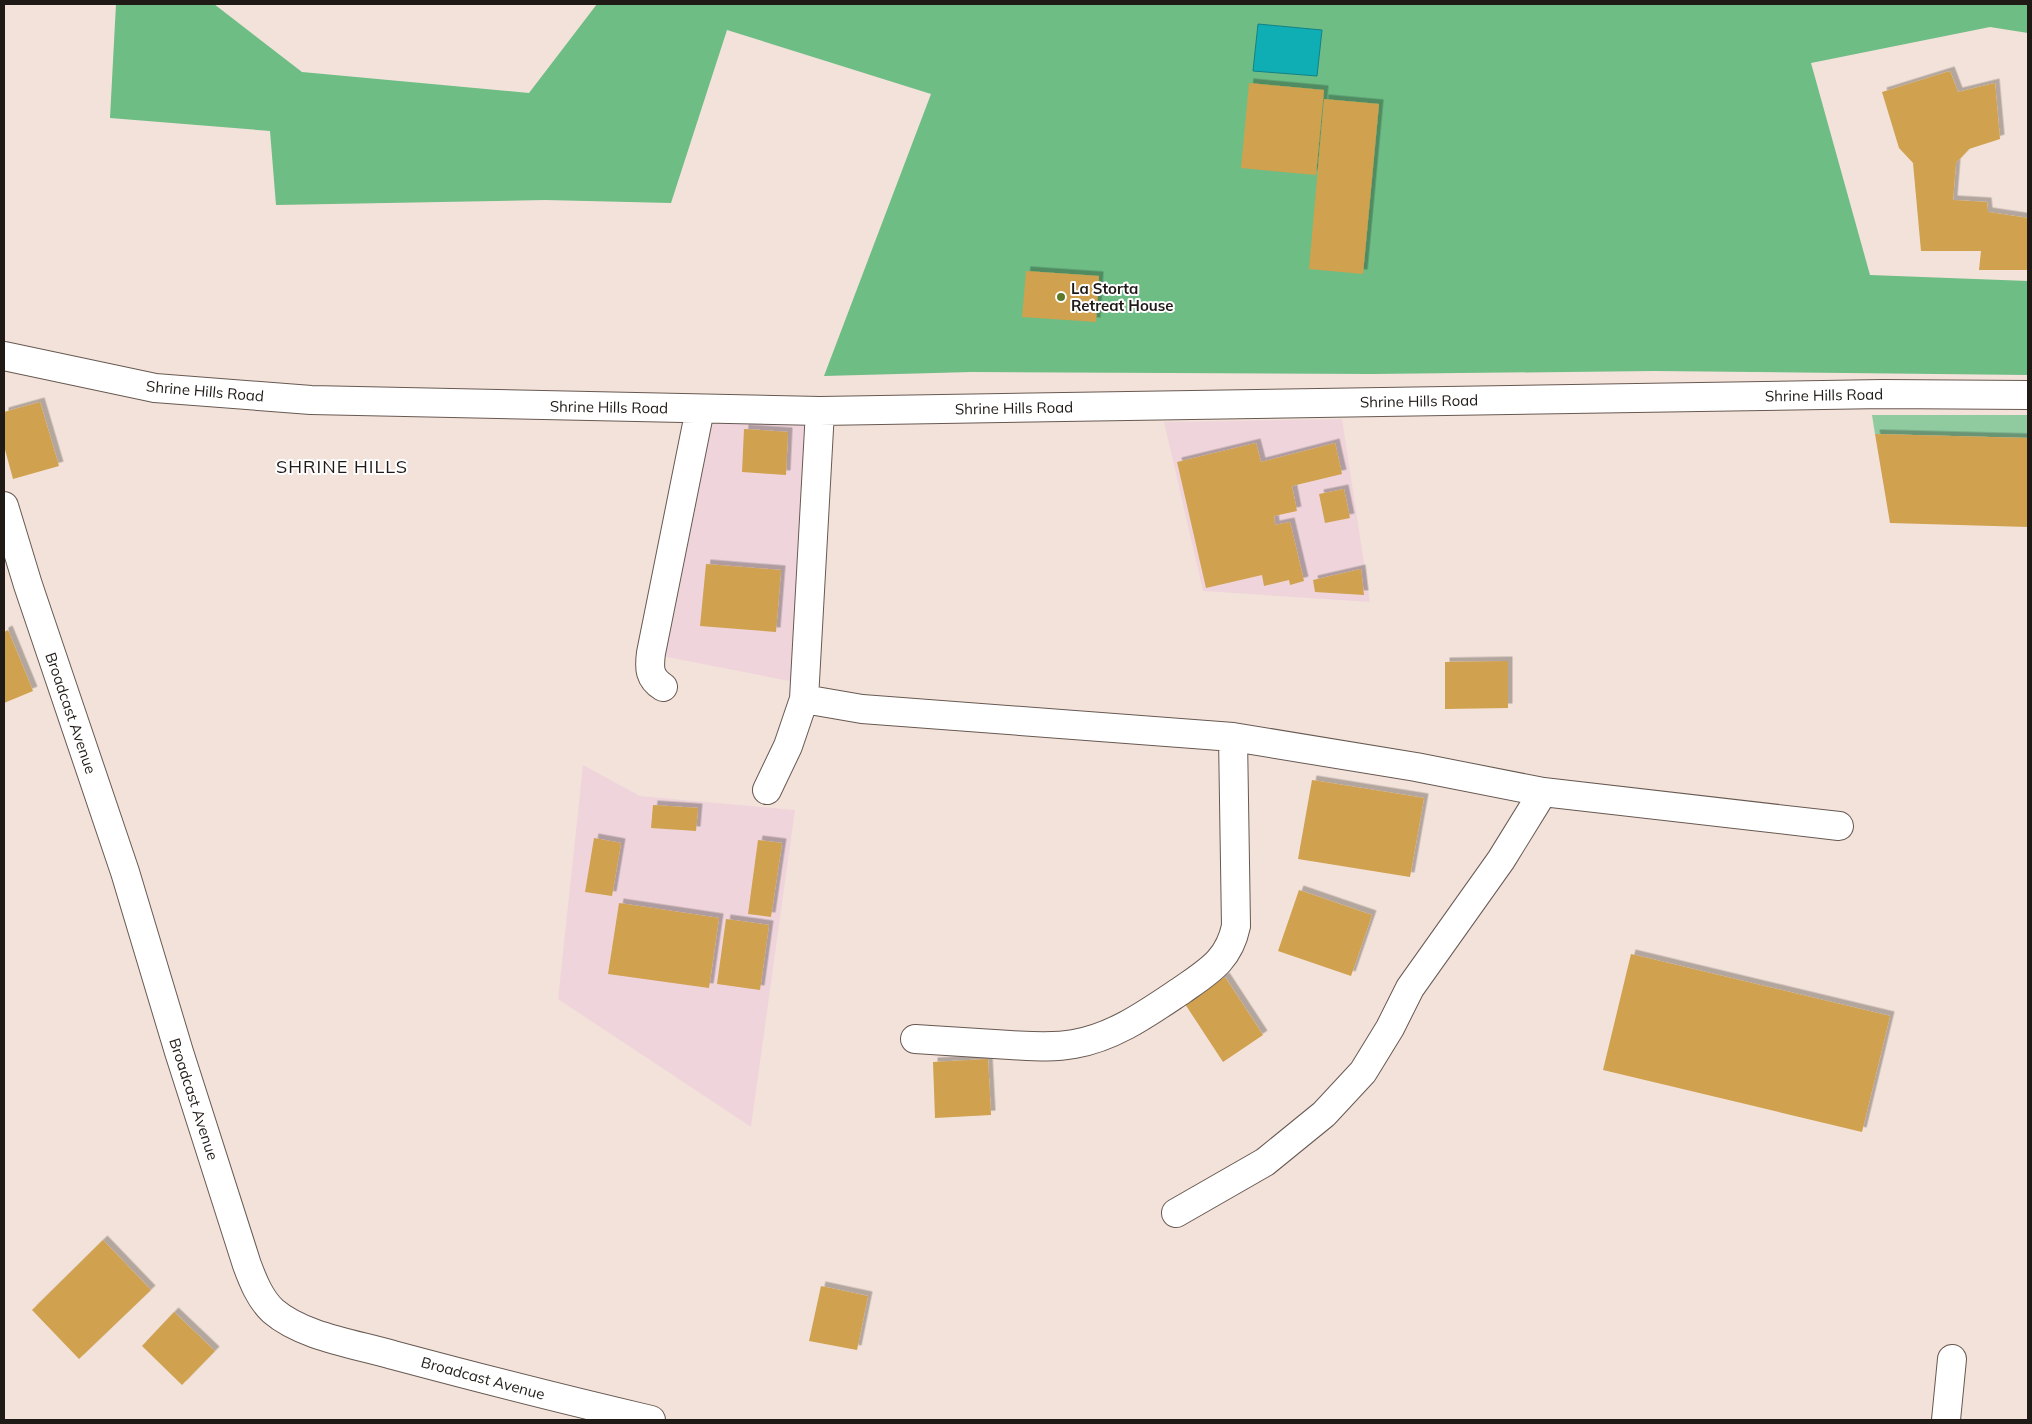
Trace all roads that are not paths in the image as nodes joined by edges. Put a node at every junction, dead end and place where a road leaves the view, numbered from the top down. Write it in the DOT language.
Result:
graph roads {
  1 [pos="4,356"];
  2 [pos="2028,395"];
  3 [pos="700,410"];
  4 [pos="820,411"];
  5 [pos="4,506"];
  6 [pos="663,687"];
  7 [pos="804,699"];
  8 [pos="1233,737"];
  9 [pos="767,790"];
  10 [pos="1543,792"];
  11 [pos="1839,826"];
  12 [pos="915,1040"];
  13 [pos="1176,1213"];
  14 [pos="1952,1359"];
  15 [pos="651,1420"];
  16 [pos="1946,1420"];
  1 -- 3 [label="street, Shrine Hills Road"];
  2 -- 4 [label="street, Shrine Hills Road"];
  3 -- 4 [label="street, Shrine Hills Road"];
  3 -- 6 [label="street"];
  4 -- 7 [label="street"];
  5 -- 15 [label="street, Broadcast Avenue"];
  7 -- 8 [label="street"];
  7 -- 9 [label="street"];
  8 -- 10 [label="street"];
  8 -- 12 [label="street"];
  10 -- 11 [label="street"];
  10 -- 13 [label="street"];
  14 -- 16 [label="street"];
}
